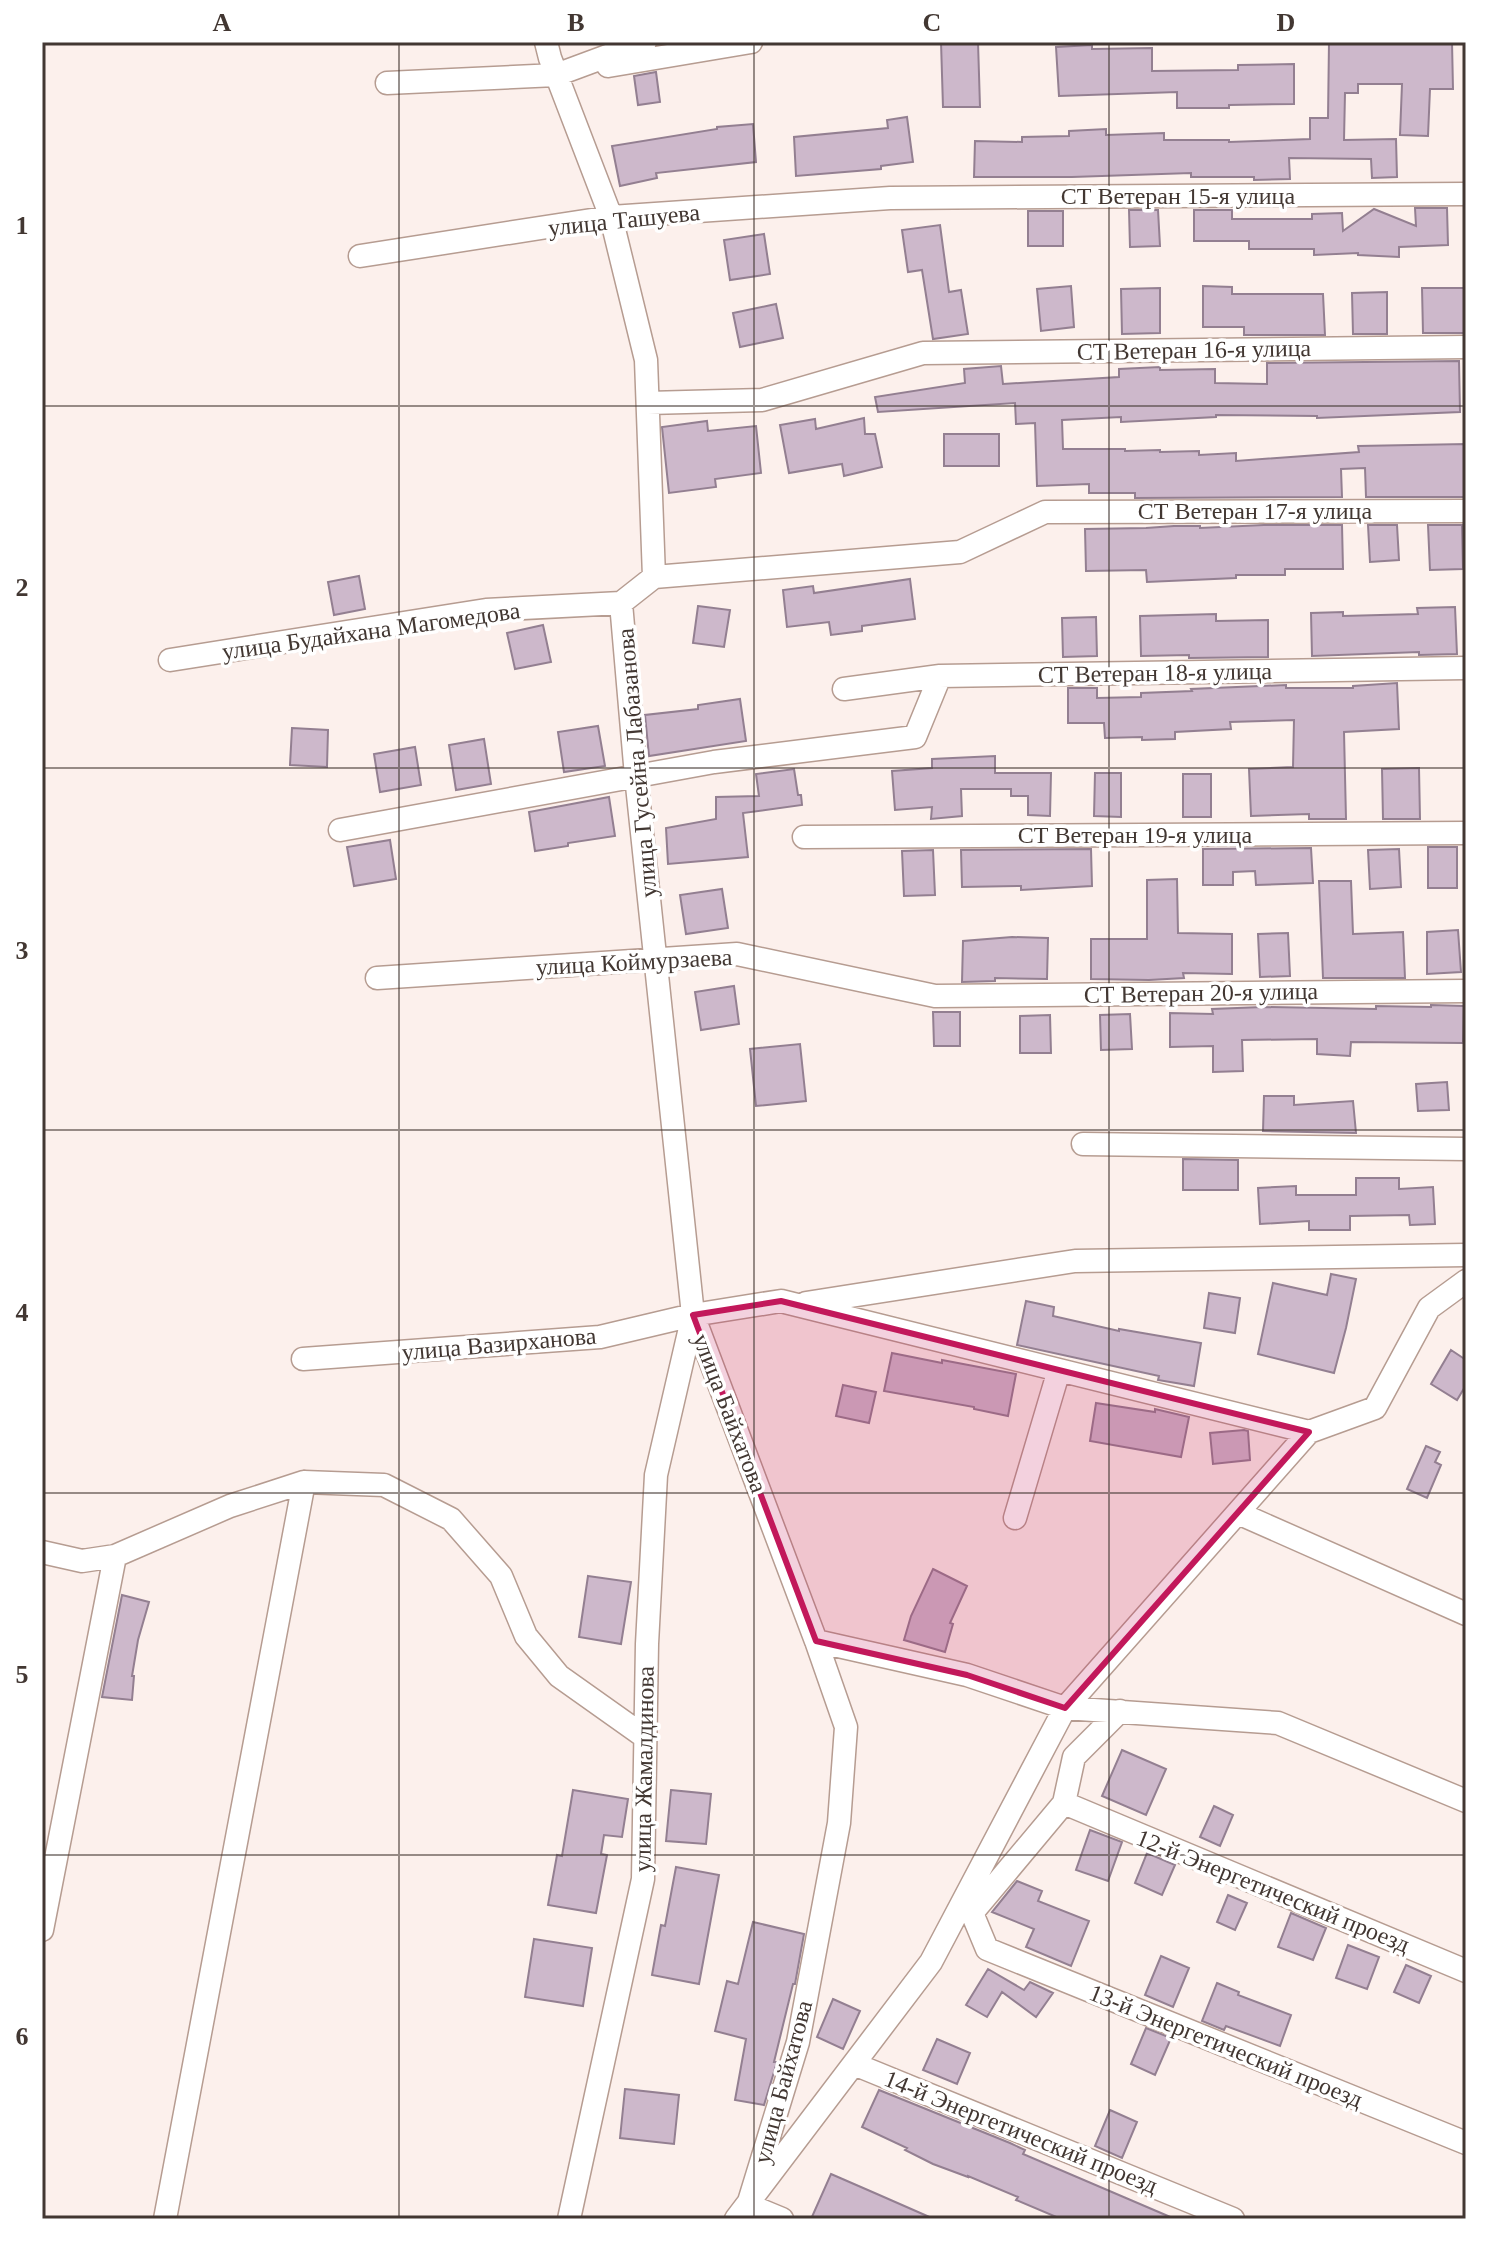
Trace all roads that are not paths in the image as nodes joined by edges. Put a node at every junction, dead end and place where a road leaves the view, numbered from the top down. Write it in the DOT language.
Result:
graph roads {
  1 [pos="546,42"];
  2 [pos="645,42"];
  3 [pos="751,42"];
  4 [pos="556,75"];
  5 [pos="387,83"];
  6 [pos="1466,194"];
  7 [pos="890,198"];
  8 [pos="611,217"];
  9 [pos="360,256"];
  10 [pos="1466,347"];
  11 [pos="648,403"];
  12 [pos="1466,511"];
  13 [pos="654,577"];
  14 [pos="621,603"];
  15 [pos="170,660"];
  16 [pos="1466,668"];
  17 [pos="940,676"];
  18 [pos="844,689"];
  19 [pos="636,776"];
  20 [pos="340,830"];
  21 [pos="1466,833"];
  22 [pos="804,837"];
  23 [pos="656,959"];
  24 [pos="377,978"];
  25 [pos="1466,991"];
  26 [pos="935,996"];
  27 [pos="1083,1144"];
  28 [pos="1466,1149"];
  29 [pos="1466,1255"];
  30 [pos="1466,1281"];
  31 [pos="798,1304"];
  32 [pos="693,1315"];
  33 [pos="303,1359"];
  34 [pos="1059,1370"];
  35 [pos="1309,1432"];
  36 [pos="304,1482"];
  37 [pos="1238,1513"];
  38 [pos="1015,1518"];
  39 [pos="42,1552"];
  40 [pos="115,1556"];
  41 [pos="1466,1614"];
  42 [pos="816,1641"];
  43 [pos="1065,1708"];
  44 [pos="1120,1711"];
  45 [pos="645,1737"];
  46 [pos="1466,1801"];
  47 [pos="1072,1808"];
  48 [pos="972,1913"];
  49 [pos="42,1930"];
  50 [pos="931,1962"];
  51 [pos="1466,1971"];
  52 [pos="854,2064"];
  53 [pos="1466,2143"];
  54 [pos="742,2212"];
  55 [pos="165,2219"];
  56 [pos="569,2219"];
  57 [pos="782,2219"];
  58 [pos="1233,2219"];
  1 -- 4 [label="street"];
  2 -- 4 [label="street"];
  3 -- 4 [label="street"];
  4 -- 5 [label="street"];
  4 -- 8 [label="street"];
  6 -- 7 [label="street, СТ Ветеран 15-я улица"];
  7 -- 8 [label="street, улица Ташуева"];
  8 -- 9 [label="street, улица Ташуева"];
  8 -- 11 [label="street"];
  10 -- 11 [label="street, СТ Ветеран 16-я улица"];
  11 -- 13 [label="street"];
  12 -- 13 [label="street, СТ Ветеран 17-я улица"];
  13 -- 14 [label="street, улица Гусейна Лабазанова"];
  14 -- 15 [label="street, улица Будайхана Магомедова"];
  14 -- 19 [label="street, улица Гусейна Лабазанова"];
  16 -- 17 [label="street, СТ Ветеран 18-я улица"];
  17 -- 18 [label="street, СТ Ветеран 18-я улица"];
  17 -- 19 [label="street"];
  19 -- 20 [label="street"];
  19 -- 23 [label="street, улица Гусейна Лабазанова"];
  21 -- 22 [label="street, СТ Ветеран 19-я улица"];
  23 -- 24 [label="street, улица Коймурзаева"];
  23 -- 26 [label="street, улица Коймурзаева"];
  23 -- 32 [label="street, улица Гусейна Лабазанова"];
  25 -- 26 [label="street, СТ Ветеран 20-я улица"];
  27 -- 28 [label="street"];
  29 -- 31 [label="street"];
  30 -- 35 [label="street"];
  31 -- 32 [label="street, улица Байхатова"];
  31 -- 34 [label="street, улица Байхатова"];
  32 -- 33 [label="street, улица Вазирханова"];
  32 -- 42 [label="street, улица Байхатова"];
  32 -- 45 [label="street, улица Жамалдинова"];
  34 -- 35 [label="street, улица Байхатова"];
  34 -- 38 [label="street"];
  35 -- 37 [label="street"];
  36 -- 40 [label="street"];
  36 -- 45 [label="street"];
  36 -- 55 [label="street"];
  37 -- 41 [label="street"];
  37 -- 43 [label="street"];
  39 -- 40 [label="street"];
  40 -- 49 [label="street"];
  42 -- 43 [label="street"];
  42 -- 54 [label="street, улица Байхатова"];
  43 -- 44 [label="street"];
  43 -- 50 [label="street"];
  44 -- 46 [label="street"];
  44 -- 47 [label="street"];
  45 -- 56 [label="street, улица Жамалдинова"];
  47 -- 48 [label="street"];
  47 -- 51 [label="street, 12-й Энергетический проезд"];
  48 -- 50 [label="street"];
  48 -- 53 [label="street, 13-й Энергетический проезд"];
  50 -- 52 [label="street"];
  52 -- 54 [label="street"];
  52 -- 58 [label="street, 14-й Энергетический проезд"];
  54 -- 57 [label="street"];
}
